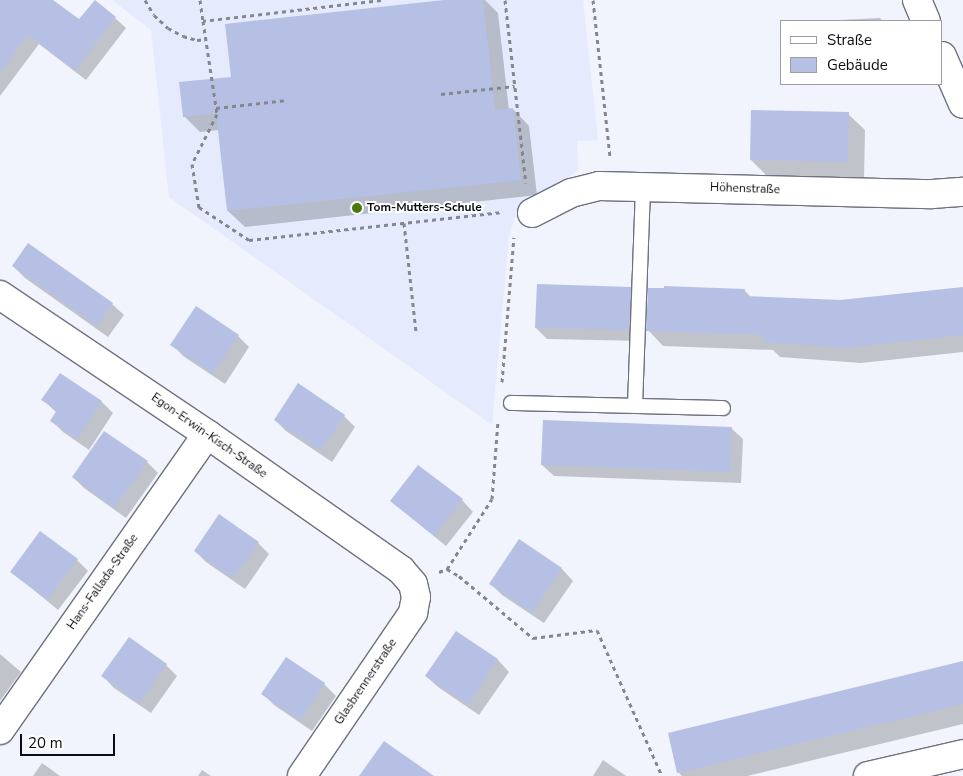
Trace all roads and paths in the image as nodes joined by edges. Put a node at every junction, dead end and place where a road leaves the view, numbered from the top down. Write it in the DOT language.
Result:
graph roads {
  1 [pos="146,0"];
  2 [pos="200,0"];
  3 [pos="381,0"];
  4 [pos="506,0"];
  5 [pos="593,0"];
  6 [pos="917,0"];
  7 [pos="344,2"];
  8 [pos="926,20"];
  9 [pos="203,21"];
  10 [pos="206,39"];
  11 [pos="943,58"];
  12 [pos="515,86"];
  13 [pos="441,94"];
  14 [pos="287,100"];
  15 [pos="963,104"];
  16 [pos="216,108"];
  17 [pos="526,184"];
  18 [pos="610,186"];
  19 [pos="643,186"];
  20 [pos="963,192"];
  21 [pos="520,211"];
  22 [pos="404,223"];
  23 [pos="0,295"];
  24 [pos="416,332"];
  25 [pos="511,403"];
  26 [pos="635,406"];
  27 [pos="723,408"];
  28 [pos="207,434"];
  29 [pos="413,584"];
  30 [pos="0,730"];
  31 [pos="963,754"];
  32 [pos="302,776"];
  33 [pos="662,776"];
  34 [pos="868,776"];
  1 -- 10 [label="path"];
  2 -- 9 [label="path"];
  3 -- 7 [label="path"];
  4 -- 12 [label="path"];
  5 -- 18 [label="path"];
  6 -- 8 [label="street"];
  7 -- 9 [label="path"];
  9 -- 10 [label="path"];
  10 -- 16 [label="path"];
  11 -- 15 [label="street"];
  12 -- 13 [label="path"];
  12 -- 17 [label="path"];
  14 -- 16 [label="path"];
  16 -- 22 [label="path"];
  18 -- 19 [label="street, Höhenstraße"];
  18 -- 21 [label="street, Höhenstraße"];
  19 -- 20 [label="street, Höhenstraße"];
  19 -- 26 [label="lane"];
  21 -- 22 [label="path"];
  22 -- 24 [label="path"];
  23 -- 28 [label="street, Egon-Erwin-Kisch-Straße"];
  25 -- 26 [label="lane"];
  26 -- 27 [label="lane"];
  28 -- 29 [label="street, Egon-Erwin-Kisch-Straße"];
  28 -- 30 [label="street, Hans-Fallada-Straße"];
  29 -- 32 [label="street, Glasbrennerstraße"];
  29 -- 33 [label="path"];
  31 -- 34 [label="street"];
}
